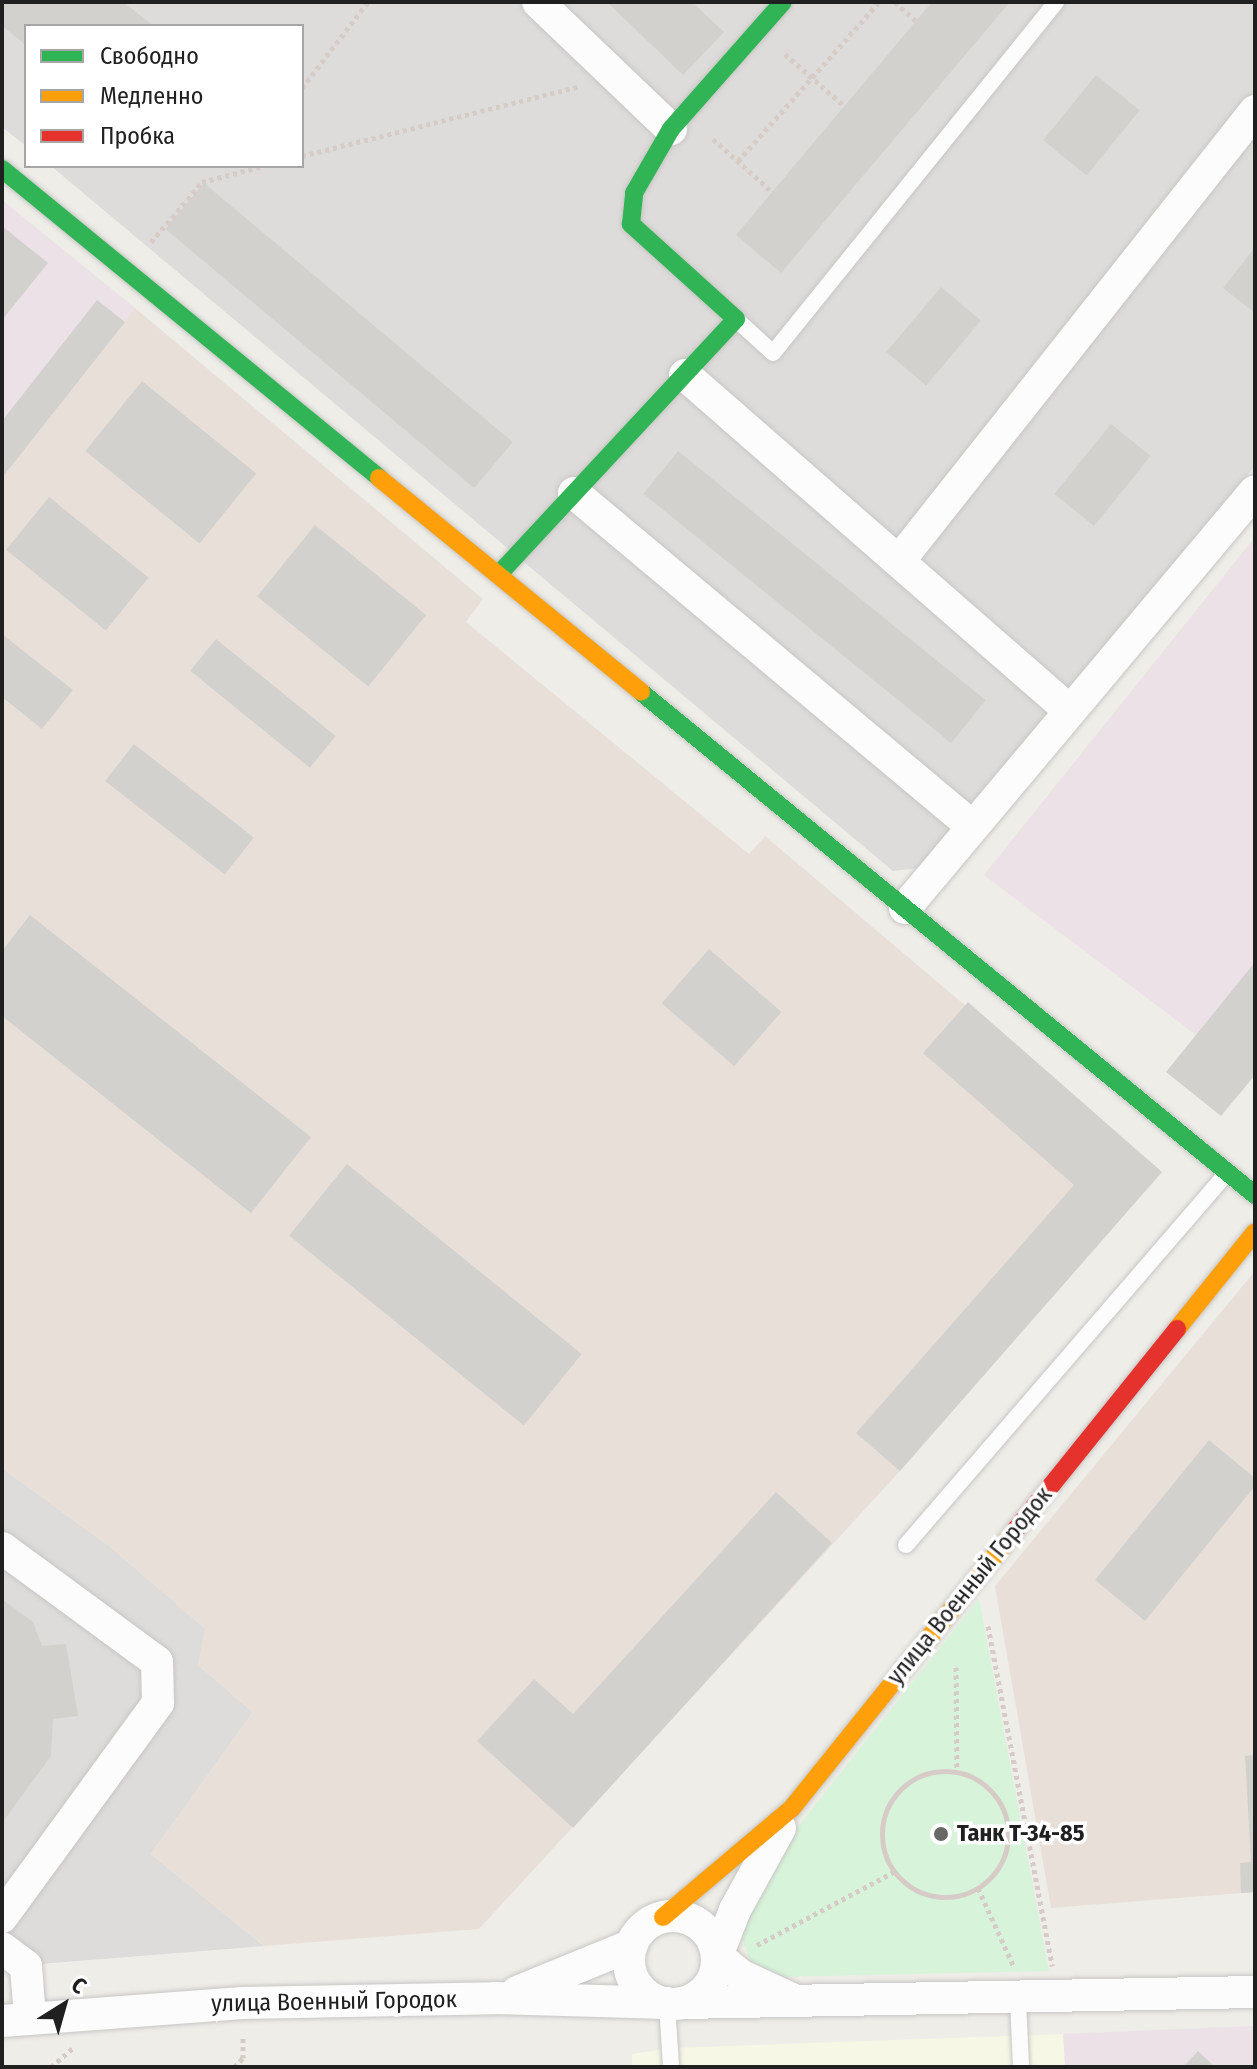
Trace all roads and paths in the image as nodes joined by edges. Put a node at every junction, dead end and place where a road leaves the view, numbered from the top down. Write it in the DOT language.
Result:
graph roads {
  1 [pos="368,2"];
  2 [pos="538,2"];
  3 [pos="783,2"];
  4 [pos="879,2"];
  5 [pos="895,2"];
  6 [pos="1056,2"];
  7 [pos="916,21"];
  8 [pos="758,30"];
  9 [pos="616,76"];
  10 [pos="812,78"];
  11 [pos="304,85"];
  12 [pos="844,106"];
  13 [pos="1255,111"];
  14 [pos="678,121"];
  15 [pos="304,155"];
  16 [pos="738,161"];
  17 [pos="240,168"];
  18 [pos="255,168"];
  19 [pos="2,169"];
  20 [pos="236,173"];
  21 [pos="772,192"];
  22 [pos="148,245"];
  23 [pos="736,319"];
  24 [pos="685,375"];
  25 [pos="1255,491"];
  26 [pos="574,493"];
  27 [pos="899,561"];
  28 [pos="499,574"];
  29 [pos="1070,711"];
  30 [pos="973,827"];
  31 [pos="905,908"];
  32 [pos="1227,1172"];
  33 [pos="1255,1195"];
  34 [pos="1255,1232"];
  35 [pos="906,1545"];
  36 [pos="2,1548"];
  37 [pos="987,1621"];
  38 [pos="956,1652"];
  39 [pos="957,1772"];
  40 [pos="792,1808"];
  41 [pos="894,1872"];
  42 [pos="978,1888"];
  43 [pos="2,1917"];
  44 [pos="663,1917"];
  45 [pos="632,1945"];
  46 [pos="2,1948"];
  47 [pos="717,1956"];
  48 [pos="1255,1992"];
  49 [pos="495,1998"];
  50 [pos="1055,1998"];
  51 [pos="1018,2000"];
  52 [pos="675,2003"];
  53 [pos="806,2004"];
  54 [pos="16,2020"];
  55 [pos="671,2067"];
  56 [pos="1021,2067"];
  1 -- 11 [label="path"];
  2 -- 9 [label="street"];
  3 -- 8 [label="street"];
  4 -- 10 [label="path"];
  5 -- 7 [label="path"];
  6 -- 23 [label="lane"];
  8 -- 10 [label="path"];
  8 -- 14 [label="street"];
  9 -- 14 [label="street"];
  9 -- 15 [label="path"];
  10 -- 12 [label="path"];
  10 -- 16 [label="path"];
  13 -- 27 [label="street"];
  14 -- 16 [label="path"];
  14 -- 23 [label="street"];
  16 -- 21 [label="path"];
  17 -- 20 [label="path"];
  18 -- 20 [label="path"];
  19 -- 28 [label="street"];
  20 -- 22 [label="path"];
  23 -- 24 [label="street"];
  24 -- 26 [label="street"];
  24 -- 27 [label="street"];
  25 -- 29 [label="street"];
  26 -- 28 [label="street"];
  26 -- 30 [label="street"];
  27 -- 29 [label="street"];
  28 -- 31 [label="street"];
  29 -- 30 [label="street"];
  30 -- 31 [label="street"];
  31 -- 32 [label="street"];
  32 -- 33 [label="street"];
  32 -- 35 [label="lane"];
  34 -- 40 [label="street, улица Военный Городок"];
  36 -- 43 [label="street"];
  37 -- 50 [label="path"];
  38 -- 39 [label="path"];
  39 -- 41 [label="path"];
  39 -- 42 [label="path"];
  40 -- 44 [label="street, улица Военный Городок"];
  40 -- 47 [label="street"];
  41 -- 42 [label="path"];
  41 -- 47 [label="path"];
  42 -- 51 [label="path"];
  44 -- 45 [label="street"];
  44 -- 47 [label="street"];
  45 -- 49 [label="street"];
  45 -- 52 [label="street"];
  46 -- 54 [label="street"];
  47 -- 52 [label="street"];
  47 -- 53 [label="street"];
  48 -- 50 [label="street, улица Военный Городок"];
  49 -- 52 [label="street, улица Военный Городок"];
  49 -- 54 [label="street, улица Военный Городок"];
  50 -- 51 [label="street, улица Военный Городок"];
  51 -- 53 [label="street, улица Военный Городок"];
  51 -- 56 [label="lane"];
  52 -- 53 [label="street, улица Военный Городок"];
  52 -- 55 [label="lane"];
}
